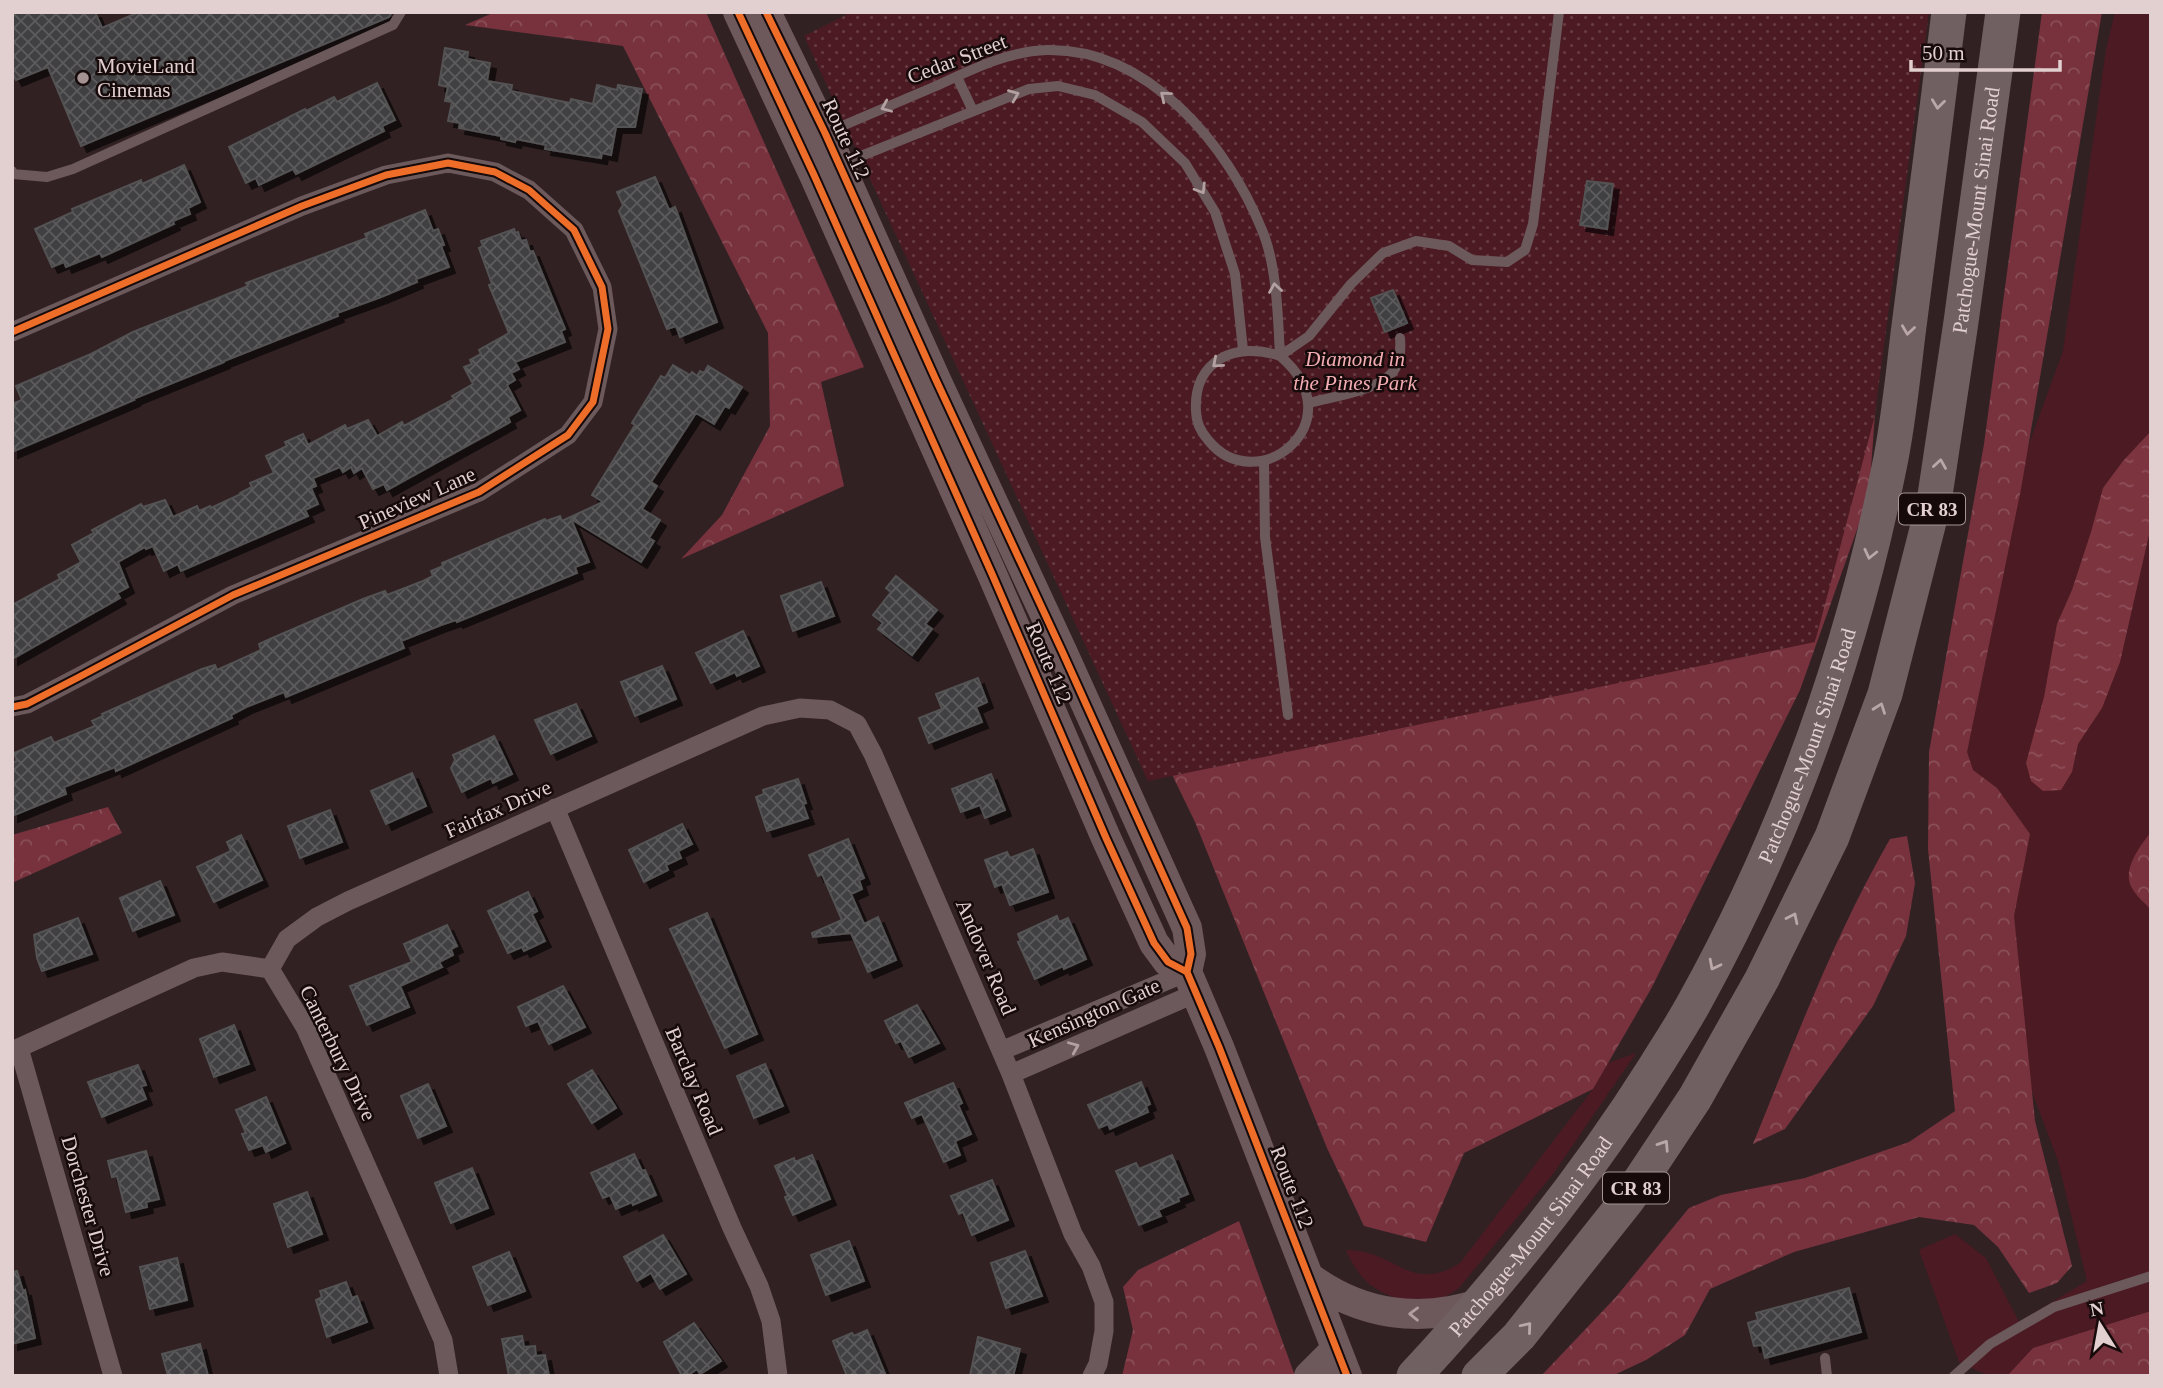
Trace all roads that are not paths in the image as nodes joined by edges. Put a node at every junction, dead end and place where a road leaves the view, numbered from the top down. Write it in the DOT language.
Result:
graph roads {
  1 [pos="401,12"];
  2 [pos="738,12"];
  3 [pos="766,12"];
  4 [pos="1559,12"];
  5 [pos="1950,12"];
  6 [pos="2003,12"];
  7 [pos="957,76"];
  8 [pos="973,111"];
  9 [pos="813,139"];
  10 [pos="827,170"];
  11 [pos="12,171"];
  12 [pos="12,332"];
  13 [pos="1400,338"];
  14 [pos="1243,349"];
  15 [pos="1280,356"];
  16 [pos="1309,403"];
  17 [pos="1264,461"];
  18 [pos="12,707"];
  19 [pos="1288,715"];
  20 [pos="763,716"];
  21 [pos="1805,763"];
  22 [pos="1854,778"];
  23 [pos="555,808"];
  24 [pos="270,969"];
  25 [pos="1191,983"];
  26 [pos="16,1050"];
  27 [pos="1002,1051"];
  28 [pos="1011,1074"];
  29 [pos="2151,1276"];
  30 [pos="1309,1277"];
  31 [pos="1481,1303"];
  32 [pos="1825,1358"];
  33 [pos="1342,1363"];
  34 [pos="113,1376"];
  35 [pos="449,1376"];
  36 [pos="778,1376"];
  37 [pos="1092,1376"];
  38 [pos="1309,1376"];
  39 [pos="1414,1376"];
  40 [pos="1479,1376"];
  41 [pos="1827,1376"];
  42 [pos="1954,1376"];
  1 -- 11 [label="lane"];
  2 -- 9 [label="main road, Route 112"];
  3 -- 9 [label="main road, Route 112"];
  4 -- 15 [label="lane"];
  5 -- 21 [label="highway, Patchogue-Mount Sinai Road / CR 83, one-way"];
  22 -- 6 [label="highway, Patchogue-Mount Sinai Road / CR 83, one-way"];
  7 -- 8 [label="lane"];
  7 -- 9 [label="lane, Cedar Street, one-way"];
  15 -- 7 [label="lane, Cedar Street, one-way"];
  8 -- 10 [label="lane"];
  8 -- 14 [label="lane, one-way"];
  9 -- 10 [label="main road, Route 112"];
  10 -- 25 [label="main road, Route 112"];
  12 -- 18 [label="street, Pineview Lane"];
  13 -- 16 [label="lane"];
  14 -- 15 [label="lane"];
  14 -- 17 [label="lane, one-way"];
  15 -- 16 [label="lane"];
  16 -- 17 [label="lane"];
  17 -- 19 [label="lane"];
  20 -- 23 [label="street, Fairfax Drive"];
  20 -- 27 [label="street, Andover Road"];
  21 -- 22 [label="highway"];
  21 -- 31 [label="highway, Patchogue-Mount Sinai Road / CR 83, one-way"];
  40 -- 22 [label="highway, Patchogue-Mount Sinai Road / CR 83, one-way"];
  23 -- 24 [label="street, Fairfax Drive"];
  23 -- 36 [label="street, Barclay Road"];
  24 -- 26 [label="street"];
  24 -- 35 [label="street, Canterbury Drive"];
  25 -- 27 [label="street, Kensington Gate"];
  28 -- 25 [label="street, Kensington Gate, one-way"];
  25 -- 30 [label="main road, Route 112"];
  26 -- 34 [label="street, Dorchester Drive"];
  27 -- 28 [label="street, Andover Road"];
  28 -- 37 [label="street, Andover Road"];
  29 -- 42 [label="lane"];
  31 -- 30 [label="main road, one-way"];
  30 -- 33 [label="main road, Route 112"];
  31 -- 39 [label="highway, Patchogue-Mount Sinai Road / CR 83"];
  32 -- 41 [label="lane"];
  33 -- 38 [label="main road"];
}
